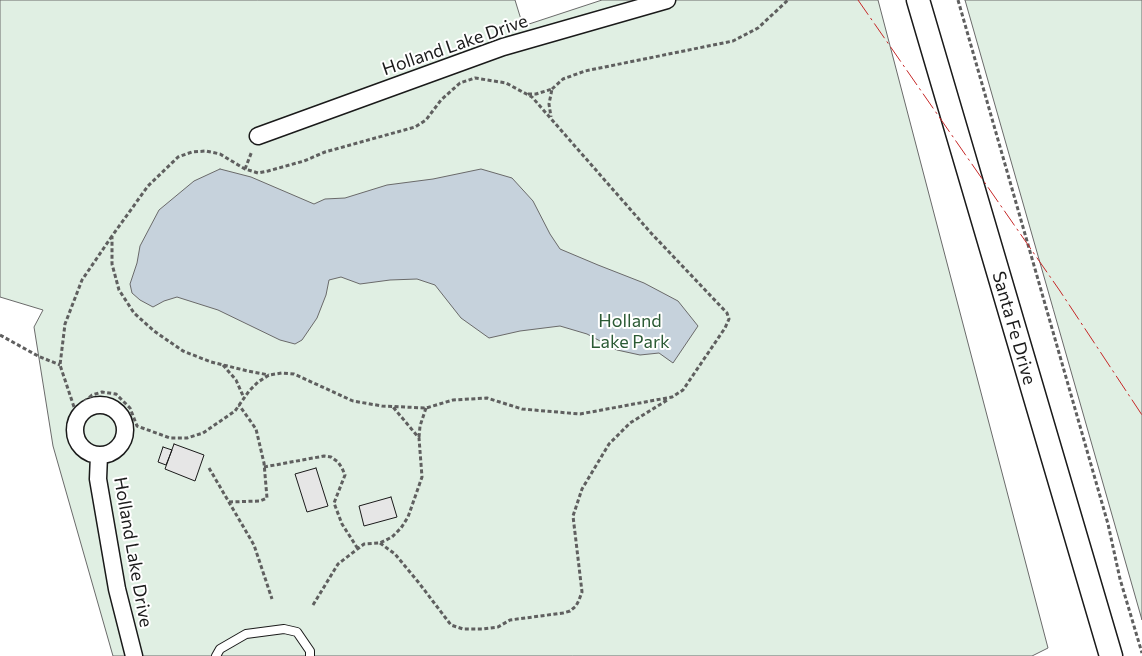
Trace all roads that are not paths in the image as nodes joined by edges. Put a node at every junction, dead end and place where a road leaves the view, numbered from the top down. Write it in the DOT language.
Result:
graph roads {
  1 [pos="667,0"];
  2 [pos="918,0"];
  3 [pos="258,136"];
  4 [pos="99,455"];
  5 [pos="134,656"];
  6 [pos="216,656"];
  7 [pos="310,656"];
  8 [pos="1110,656"];
  1 -- 3 [label="street, Holland Lake Drive"];
  2 -- 8 [label="main road, Santa Fe Drive"];
  4 -- 5 [label="street, Holland Lake Drive"];
  6 -- 7 [label="lane"];
}
